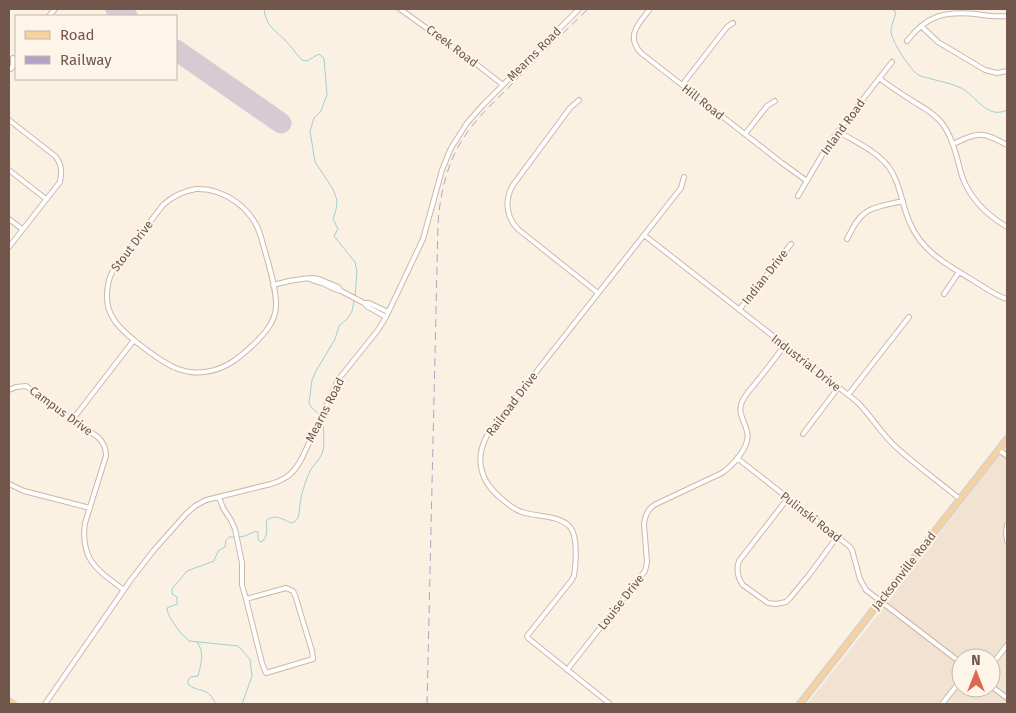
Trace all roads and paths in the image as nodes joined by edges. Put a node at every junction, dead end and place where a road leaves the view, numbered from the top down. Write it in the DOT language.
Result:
graph roads {
  1 [pos="400,9"];
  2 [pos="579,9"];
  3 [pos="650,9"];
  4 [pos="974,9"];
  5 [pos="974,14"];
  6 [pos="1007,16"];
  7 [pos="733,23"];
  8 [pos="921,26"];
  9 [pos="907,41"];
  10 [pos="13,58"];
  11 [pos="892,62"];
  12 [pos="9,69"];
  13 [pos="1007,71"];
  14 [pos="879,78"];
  15 [pos="503,85"];
  16 [pos="682,85"];
  17 [pos="579,100"];
  18 [pos="775,101"];
  19 [pos="9,120"];
  20 [pos="838,131"];
  21 [pos="745,134"];
  22 [pos="953,144"];
  23 [pos="1007,145"];
  24 [pos="68,169"];
  25 [pos="9,170"];
  26 [pos="61,170"];
  27 [pos="684,177"];
  28 [pos="807,181"];
  29 [pos="798,196"];
  30 [pos="46,199"];
  31 [pos="903,201"];
  32 [pos="9,218"];
  33 [pos="1007,226"];
  34 [pos="22,229"];
  35 [pos="644,235"];
  36 [pos="846,239"];
  37 [pos="791,244"];
  38 [pos="9,247"];
  39 [pos="959,272"];
  40 [pos="273,285"];
  41 [pos="598,293"];
  42 [pos="944,294"];
  43 [pos="1007,299"];
  44 [pos="364,303"];
  45 [pos="739,310"];
  46 [pos="388,312"];
  47 [pos="386,317"];
  48 [pos="909,317"];
  49 [pos="134,340"];
  50 [pos="784,346"];
  51 [pos="838,388"];
  52 [pos="9,390"];
  53 [pos="848,395"];
  54 [pos="73,419"];
  55 [pos="803,434"];
  56 [pos="1007,439"];
  57 [pos="999,450"];
  58 [pos="1007,456"];
  59 [pos="737,458"];
  60 [pos="9,484"];
  61 [pos="219,497"];
  62 [pos="788,498"];
  63 [pos="960,499"];
  64 [pos="90,508"];
  65 [pos="1007,525"];
  66 [pos="838,537"];
  67 [pos="1007,540"];
  68 [pos="115,584"];
  69 [pos="124,590"];
  70 [pos="119,598"];
  71 [pos="246,599"];
  72 [pos="880,601"];
  73 [pos="951,655"];
  74 [pos="567,670"];
  75 [pos="951,693"];
  76 [pos="9,701"];
  77 [pos="13,704"];
  78 [pos="45,704"];
  79 [pos="610,704"];
  80 [pos="800,704"];
  81 [pos="942,704"];
  1 -- 15 [label="street, Creek Road"];
  2 -- 15 [label="street, Mearns Road"];
  3 -- 16 [label="street, Hill Road"];
  4 -- 5 [label="street"];
  5 -- 6 [label="street"];
  5 -- 8 [label="street"];
  7 -- 16 [label="street"];
  8 -- 9 [label="street"];
  8 -- 13 [label="street"];
  10 -- 12 [label="street"];
  11 -- 14 [label="street, Inland Road"];
  14 -- 20 [label="street, Inland Road"];
  14 -- 22 [label="street"];
  15 -- 46 [label="street, Mearns Road"];
  16 -- 21 [label="street, Hill Road"];
  17 -- 41 [label="street"];
  18 -- 21 [label="street"];
  19 -- 26 [label="street"];
  20 -- 28 [label="street, Inland Road"];
  20 -- 31 [label="street"];
  21 -- 28 [label="street, Hill Road"];
  22 -- 23 [label="street"];
  22 -- 33 [label="street"];
  24 -- 26 [label="street"];
  25 -- 30 [label="street"];
  26 -- 30 [label="street"];
  27 -- 35 [label="street, Railroad Drive"];
  28 -- 29 [label="street, Inland Road"];
  30 -- 34 [label="street"];
  31 -- 36 [label="street"];
  31 -- 39 [label="street"];
  32 -- 34 [label="street"];
  34 -- 38 [label="street"];
  35 -- 41 [label="street, Railroad Drive"];
  35 -- 45 [label="street, Industrial Drive"];
  37 -- 45 [label="street, Indian Drive"];
  39 -- 42 [label="street"];
  39 -- 43 [label="street"];
  40 -- 44 [label="street"];
  40 -- 49 [label="street, Stout Drive"];
  40 -- 49 [label="street, Stout Drive"];
  41 -- 74 [label="street, Railroad Drive"];
  44 -- 46 [label="street"];
  44 -- 47 [label="street"];
  45 -- 50 [label="street, Industrial Drive"];
  46 -- 47 [label="street, Mearns Road"];
  47 -- 61 [label="street, Mearns Road"];
  48 -- 53 [label="street"];
  49 -- 54 [label="street"];
  50 -- 51 [label="street, Industrial Drive"];
  50 -- 59 [label="street"];
  51 -- 53 [label="street, Industrial Drive"];
  51 -- 55 [label="street"];
  52 -- 54 [label="street, Campus Drive"];
  53 -- 63 [label="street, Industrial Drive"];
  54 -- 64 [label="street, Campus Drive"];
  56 -- 57 [label="main road, Jacksonville Road"];
  57 -- 58 [label="street"];
  57 -- 63 [label="main road, Jacksonville Road"];
  59 -- 62 [label="street, Pulinski Road"];
  59 -- 74 [label="street, Louise Drive"];
  60 -- 64 [label="street"];
  61 -- 69 [label="street, Mearns Road"];
  61 -- 71 [label="street"];
  62 -- 66 [label="street, Pulinski Road"];
  62 -- 66 [label="street"];
  63 -- 72 [label="main road, Jacksonville Road"];
  64 -- 68 [label="street, Campus Drive"];
  65 -- 67 [label="street"];
  66 -- 72 [label="street, Pulinski Road"];
  68 -- 69 [label="street, Campus Drive"];
  68 -- 70 [label="street"];
  69 -- 70 [label="street, Mearns Road"];
  70 -- 78 [label="street, Mearns Road"];
  71 -- 71 [label="street"];
  72 -- 73 [label="street, Pulinski Road"];
  72 -- 80 [label="main road, Jacksonville Road"];
  74 -- 79 [label="street"];
  75 -- 81 [label="street"];
  76 -- 77 [label="main road"];
}
